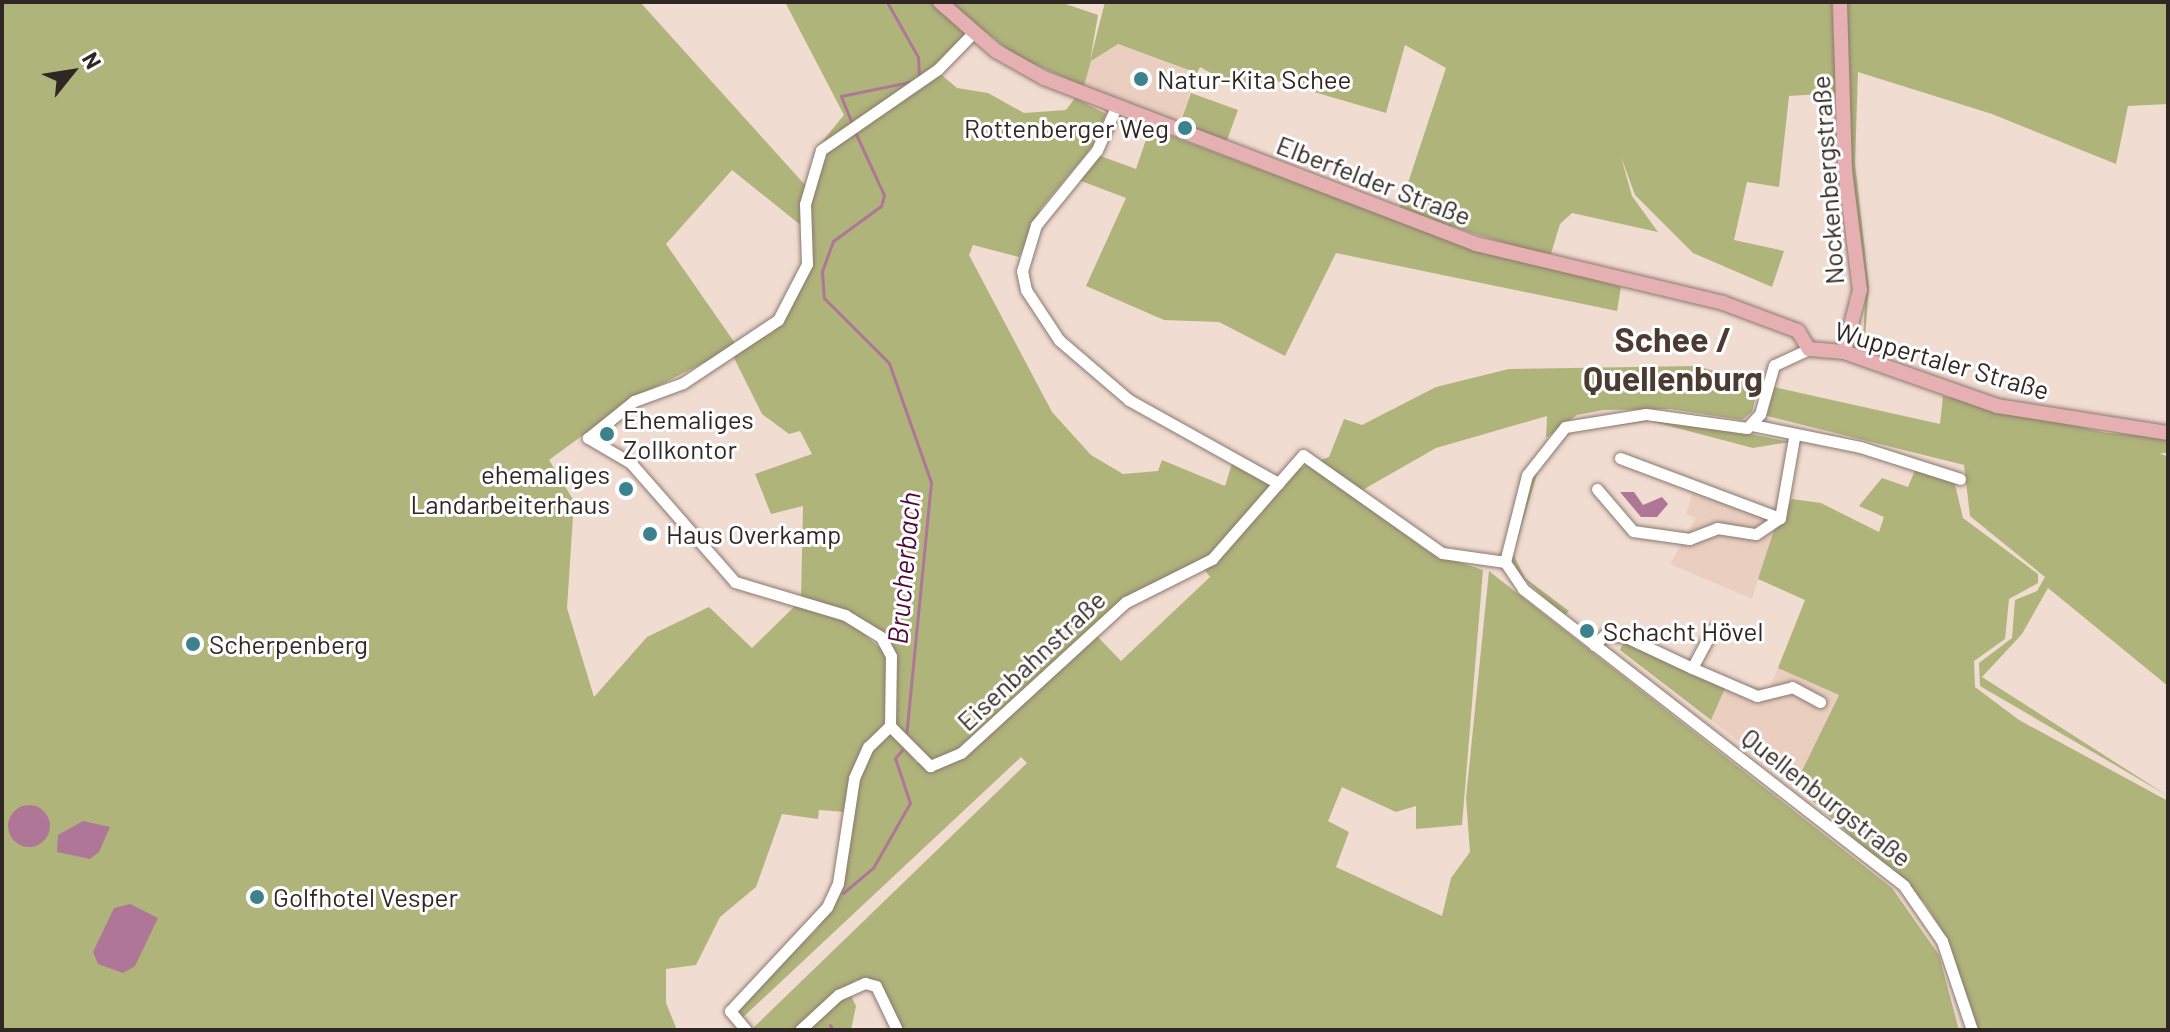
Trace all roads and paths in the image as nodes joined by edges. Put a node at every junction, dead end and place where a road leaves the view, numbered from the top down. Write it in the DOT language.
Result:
graph roads {
  1 [pos="940,2"];
  2 [pos="1840,2"];
  3 [pos="973,33"];
  4 [pos="1116,107"];
  5 [pos="1809,349"];
  6 [pos="1844,352"];
  7 [pos="1752,425"];
  8 [pos="2168,433"];
  9 [pos="1794,438"];
  10 [pos="1620,458"];
  11 [pos="1960,479"];
  12 [pos="1278,483"];
  13 [pos="1597,489"];
  14 [pos="1780,518"];
  15 [pos="1505,556"];
  16 [pos="1713,629"];
  17 [pos="1594,645"];
  18 [pos="1692,668"];
  19 [pos="1820,702"];
  20 [pos="890,726"];
  21 [pos="746,1030"];
  22 [pos="800,1030"];
  23 [pos="897,1030"];
  24 [pos="1972,1030"];
  1 -- 3 [label="main road, Elberfelder Straße"];
  2 -- 6 [label="main road, Nockenbergstraße"];
  3 -- 4 [label="main road, Elberfelder Straße"];
  3 -- 20 [label="street"];
  4 -- 5 [label="main road, Elberfelder Straße"];
  4 -- 12 [label="street"];
  5 -- 6 [label="main road, Wuppertaler Straße"];
  5 -- 7 [label="street, Wuppertaler Straße"];
  6 -- 8 [label="main road, Wuppertaler Straße"];
  7 -- 9 [label="street"];
  7 -- 15 [label="street"];
  9 -- 11 [label="street"];
  9 -- 14 [label="street"];
  10 -- 14 [label="street"];
  12 -- 15 [label="street"];
  12 -- 20 [label="street, Eisenbahnstraße"];
  13 -- 14 [label="street"];
  15 -- 17 [label="street, Quellenburgstraße"];
  16 -- 18 [label="street"];
  17 -- 18 [label="street, Quellenburgstraße"];
  17 -- 24 [label="street, Quellenburgstraße"];
  18 -- 19 [label="street, Quellenburgstraße"];
  20 -- 21 [label="street"];
  22 -- 23 [label="street"];
}
